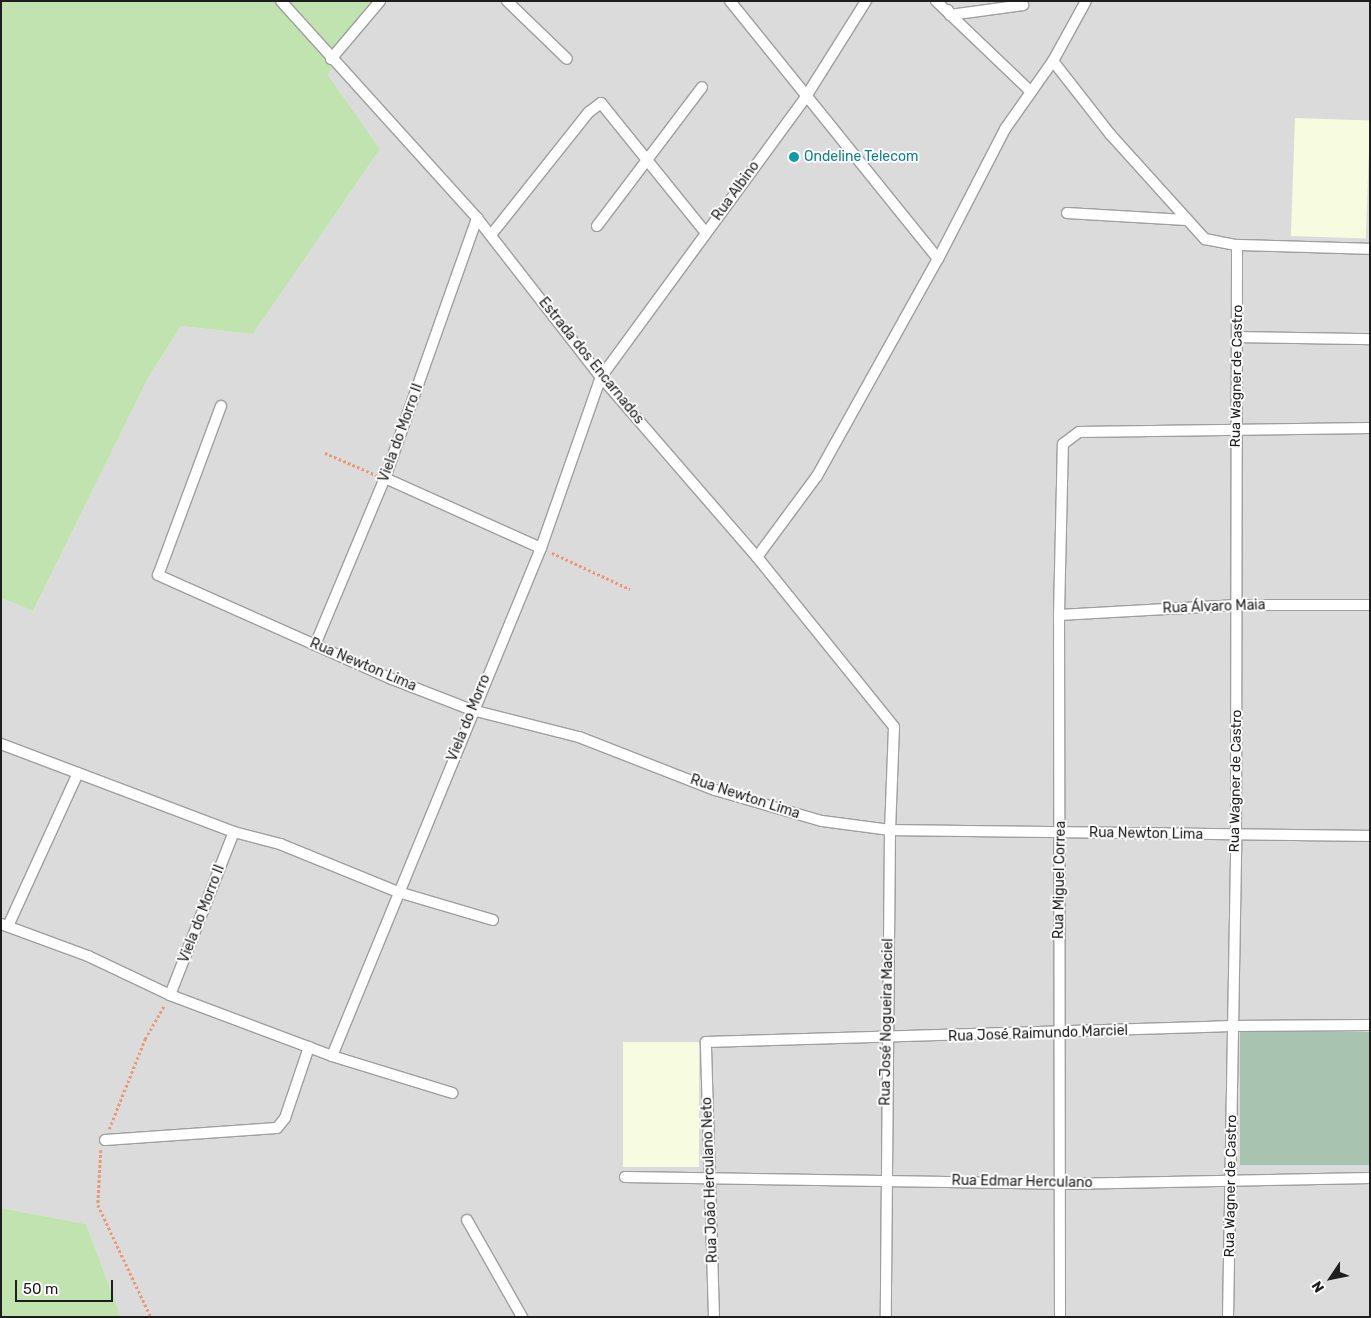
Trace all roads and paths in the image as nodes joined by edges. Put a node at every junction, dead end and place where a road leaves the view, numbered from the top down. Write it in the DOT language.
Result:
graph roads {
  1 [pos="281,1"];
  2 [pos="380,1"];
  3 [pos="507,1"];
  4 [pos="730,1"];
  5 [pos="866,1"];
  6 [pos="936,1"];
  7 [pos="945,1"];
  8 [pos="1086,1"];
  9 [pos="1023,5"];
  10 [pos="950,15"];
  11 [pos="331,59"];
  12 [pos="567,60"];
  13 [pos="1052,61"];
  14 [pos="702,87"];
  15 [pos="1029,90"];
  16 [pos="805,98"];
  17 [pos="648,159"];
  18 [pos="1067,213"];
  19 [pos="477,218"];
  20 [pos="1186,220"];
  21 [pos="597,226"];
  22 [pos="706,233"];
  23 [pos="491,235"];
  24 [pos="1238,245"];
  25 [pos="1370,249"];
  26 [pos="938,259"];
  27 [pos="1239,337"];
  28 [pos="1370,339"];
  29 [pos="601,377"];
  30 [pos="221,406"];
  31 [pos="1370,428"];
  32 [pos="1235,430"];
  33 [pos="325,453"];
  34 [pos="386,478"];
  35 [pos="541,548"];
  36 [pos="757,556"];
  37 [pos="630,589"];
  38 [pos="1370,604"];
  39 [pos="1238,605"];
  40 [pos="1059,615"];
  41 [pos="315,645"];
  42 [pos="472,710"];
  43 [pos="894,727"];
  44 [pos="1,744"];
  45 [pos="78,773"];
  46 [pos="890,830"];
  47 [pos="234,832"];
  48 [pos="1061,832"];
  49 [pos="1236,836"];
  50 [pos="1370,836"];
  51 [pos="398,892"];
  52 [pos="493,920"];
  53 [pos="5,925"];
  54 [pos="170,995"];
  55 [pos="1370,1025"];
  56 [pos="1232,1026"];
  57 [pos="1058,1034"];
  58 [pos="888,1039"];
  59 [pos="706,1042"];
  60 [pos="309,1048"];
  61 [pos="332,1056"];
  62 [pos="452,1093"];
  63 [pos="105,1140"];
  64 [pos="625,1177"];
  65 [pos="1370,1178"];
  66 [pos="709,1179"];
  67 [pos="886,1179"];
  68 [pos="1232,1182"];
  69 [pos="1060,1184"];
  70 [pos="467,1220"];
  71 [pos="151,1317"];
  72 [pos="522,1317"];
  73 [pos="714,1317"];
  74 [pos="886,1317"];
  75 [pos="1060,1317"];
  76 [pos="1228,1317"];
  1 -- 11 [label="street, Estrada dos Encarnados"];
  2 -- 11 [label="street"];
  3 -- 12 [label="street"];
  4 -- 16 [label="street"];
  5 -- 16 [label="street, Rua Albino"];
  6 -- 10 [label="street"];
  7 -- 10 [label="street"];
  8 -- 13 [label="street"];
  9 -- 10 [label="street"];
  10 -- 15 [label="street"];
  11 -- 19 [label="street, Estrada dos Encarnados"];
  13 -- 15 [label="street"];
  13 -- 20 [label="street"];
  14 -- 17 [label="street"];
  15 -- 26 [label="street"];
  16 -- 22 [label="street, Rua Albino"];
  16 -- 26 [label="street"];
  17 -- 21 [label="street"];
  17 -- 22 [label="street"];
  17 -- 23 [label="street"];
  18 -- 20 [label="street"];
  19 -- 23 [label="street, Estrada dos Encarnados"];
  19 -- 34 [label="street, Viela do Morro II"];
  20 -- 24 [label="street"];
  22 -- 29 [label="street, Rua Albino"];
  23 -- 29 [label="street, Estrada dos Encarnados"];
  24 -- 25 [label="street"];
  24 -- 27 [label="street, Rua Wagner de Castro"];
  26 -- 36 [label="street"];
  27 -- 28 [label="street"];
  27 -- 32 [label="street, Rua Wagner de Castro"];
  29 -- 35 [label="street, Viela do Morro"];
  29 -- 36 [label="street, Estrada dos Encarnados"];
  30 -- 41 [label="street, Rua Newton Lima"];
  31 -- 32 [label="street"];
  32 -- 39 [label="street, Rua Wagner de Castro"];
  32 -- 40 [label="street, Rua Miguel Correa"];
  33 -- 34 [label="path"];
  34 -- 35 [label="street"];
  34 -- 41 [label="street, Viela do Morro II"];
  35 -- 37 [label="path"];
  35 -- 42 [label="street, Viela do Morro"];
  36 -- 43 [label="street, Estrada dos Encarnados"];
  38 -- 39 [label="street, Rua Álvaro Maia"];
  39 -- 40 [label="street, Rua Álvaro Maia"];
  39 -- 49 [label="street, Rua Wagner de Castro"];
  40 -- 48 [label="street, Rua Miguel Correa"];
  41 -- 42 [label="street, Rua Newton Lima"];
  42 -- 46 [label="street, Rua Newton Lima"];
  42 -- 51 [label="street, Viela do Morro"];
  43 -- 46 [label="street, Rua José Nogueira Maciel"];
  44 -- 45 [label="street"];
  45 -- 47 [label="street"];
  45 -- 53 [label="street"];
  46 -- 48 [label="street, Rua Newton Lima"];
  46 -- 58 [label="street, Rua José Nogueira Maciel"];
  47 -- 51 [label="street"];
  47 -- 54 [label="street, Viela do Morro II"];
  48 -- 49 [label="street, Rua Newton Lima"];
  48 -- 57 [label="street, Rua Miguel Correa"];
  49 -- 50 [label="street, Rua Newton Lima"];
  49 -- 56 [label="street, Rua Wagner de Castro"];
  51 -- 52 [label="street"];
  51 -- 61 [label="street, Viela do Morro"];
  53 -- 54 [label="street"];
  54 -- 60 [label="street"];
  54 -- 63 [label="path"];
  55 -- 56 [label="street, Rua José Raimundo Marciel"];
  56 -- 57 [label="street, Rua José Raimundo Marciel"];
  56 -- 68 [label="street, Rua Wagner de Castro"];
  57 -- 58 [label="street, Rua José Raimundo Marciel"];
  57 -- 69 [label="street, Rua Miguel Correa"];
  58 -- 59 [label="street, Rua José Raimundo Marciel"];
  58 -- 67 [label="street, Rua José Nogueira Maciel"];
  59 -- 66 [label="street, Rua João Herculano Neto"];
  60 -- 61 [label="street"];
  60 -- 63 [label="street"];
  61 -- 62 [label="street"];
  63 -- 71 [label="path"];
  64 -- 66 [label="street, Rua Edmar Herculano"];
  65 -- 68 [label="street, Rua Edmar Herculano"];
  66 -- 67 [label="street, Rua Edmar Herculano"];
  66 -- 73 [label="street, Rua João Herculano Neto"];
  67 -- 69 [label="street, Rua Edmar Herculano"];
  67 -- 74 [label="street, Rua José Nogueira Maciel"];
  68 -- 69 [label="street, Rua Edmar Herculano"];
  68 -- 76 [label="street, Rua Wagner de Castro"];
  69 -- 75 [label="street, Rua Miguel Correa"];
  70 -- 72 [label="street"];
}
